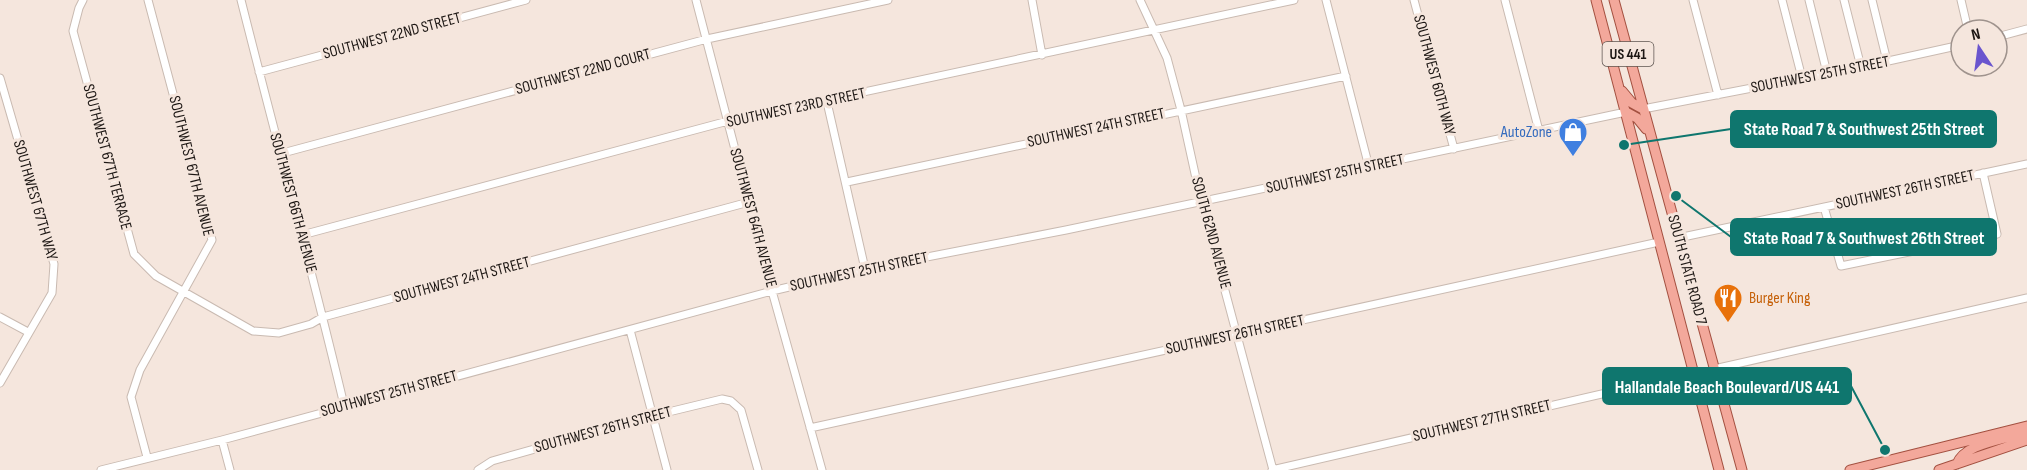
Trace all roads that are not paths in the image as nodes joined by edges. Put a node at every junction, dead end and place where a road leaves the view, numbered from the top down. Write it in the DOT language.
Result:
graph roads {
  1 [pos="83,0"];
  2 [pos="148,0"];
  3 [pos="241,0"];
  4 [pos="526,0"];
  5 [pos="696,0"];
  6 [pos="888,0"];
  7 [pos="1032,0"];
  8 [pos="1140,0"];
  9 [pos="1294,0"];
  10 [pos="1326,0"];
  11 [pos="1414,0"];
  12 [pos="1505,0"];
  13 [pos="1596,0"];
  14 [pos="1614,0"];
  15 [pos="1694,0"];
  16 [pos="1782,0"];
  17 [pos="1809,0"];
  18 [pos="1844,0"];
  19 [pos="1872,0"];
  20 [pos="1961,0"];
  21 [pos="1965,18"];
  22 [pos="2027,29"];
  23 [pos="1155,31"];
  24 [pos="2009,33"];
  25 [pos="706,39"];
  26 [pos="1949,48"];
  27 [pos="1042,55"];
  28 [pos="1887,61"];
  29 [pos="1862,67"];
  30 [pos="259,72"];
  31 [pos="1827,73"];
  32 [pos="1346,76"];
  33 [pos="0,78"];
  34 [pos="1802,78"];
  35 [pos="1619,87"];
  36 [pos="1718,95"];
  37 [pos="827,102"];
  38 [pos="1643,109"];
  39 [pos="1181,110"];
  40 [pos="1626,112"];
  41 [pos="728,122"];
  42 [pos="1539,131"];
  43 [pos="1649,133"];
  44 [pos="1454,149"];
  45 [pos="279,154"];
  46 [pos="2027,165"];
  47 [pos="1370,167"];
  48 [pos="1983,173"];
  49 [pos="846,182"];
  50 [pos="1201,201"];
  51 [pos="749,202"];
  52 [pos="1824,207"];
  53 [pos="302,235"];
  54 [pos="1678,238"];
  55 [pos="1659,242"];
  56 [pos="866,269"];
  57 [pos="183,290"];
  58 [pos="772,291"];
  59 [pos="2027,298"];
  60 [pos="0,317"];
  61 [pos="323,317"];
  62 [pos="630,330"];
  63 [pos="28,332"];
  64 [pos="1238,334"];
  65 [pos="1714,369"];
  66 [pos="1693,373"];
  67 [pos="0,382"];
  68 [pos="344,405"];
  69 [pos="652,416"];
  70 [pos="2027,426"];
  71 [pos="810,428"];
  72 [pos="2027,431"];
  73 [pos="222,440"];
  74 [pos="2027,440"];
  75 [pos="147,457"];
  76 [pos="1958,467"];
  77 [pos="101,470"];
  78 [pos="230,470"];
  79 [pos="478,470"];
  80 [pos="667,470"];
  81 [pos="758,470"];
  82 [pos="822,470"];
  83 [pos="1273,470"];
  84 [pos="1719,470"];
  85 [pos="1742,470"];
  86 [pos="1850,470"];
  87 [pos="1939,470"];
  1 -- 57 [label="street, SOUTHWEST 67TH TERRACE"];
  2 -- 57 [label="street, SOUTHWEST 67TH AVENUE"];
  3 -- 30 [label="street, SOUTHWEST 66TH AVENUE"];
  4 -- 30 [label="street, SOUTHWEST 22ND STREET"];
  5 -- 25 [label="street, SOUTHWEST 64TH AVENUE"];
  6 -- 25 [label="street, SOUTHWEST 22ND COURT"];
  7 -- 27 [label="street"];
  8 -- 23 [label="street, SOUTH 62ND AVENUE"];
  9 -- 23 [label="street, SOUTHWEST 23RD STREET"];
  10 -- 32 [label="street"];
  11 -- 44 [label="street, SOUTHWEST 60TH WAY"];
  12 -- 42 [label="street"];
  13 -- 35 [label="main road, SOUTH STATE ROAD 7 / US 441"];
  14 -- 38 [label="main road, SOUTH STATE ROAD 7 / US 441"];
  15 -- 36 [label="street"];
  16 -- 34 [label="street"];
  17 -- 31 [label="street"];
  18 -- 29 [label="street"];
  19 -- 28 [label="street"];
  20 -- 21 [label="street"];
  22 -- 24 [label="street"];
  23 -- 27 [label="street, SOUTHWEST 23RD STREET"];
  23 -- 39 [label="street, SOUTH 62ND AVENUE"];
  25 -- 41 [label="street, SOUTHWEST 64TH AVENUE"];
  25 -- 45 [label="street, SOUTHWEST 22ND COURT"];
  26 -- 28 [label="street, SOUTHWEST 25TH STREET"];
  27 -- 37 [label="street, SOUTHWEST 23RD STREET"];
  28 -- 29 [label="street, SOUTHWEST 25TH STREET"];
  29 -- 31 [label="street, SOUTHWEST 25TH STREET"];
  30 -- 45 [label="street, SOUTHWEST 66TH AVENUE"];
  31 -- 34 [label="street, SOUTHWEST 25TH STREET"];
  32 -- 39 [label="street, SOUTHWEST 24TH STREET"];
  32 -- 47 [label="street"];
  33 -- 63 [label="street, SOUTHWEST 67TH WAY"];
  34 -- 36 [label="street, SOUTHWEST 25TH STREET"];
  35 -- 38 [label="main road"];
  35 -- 40 [label="main road, SOUTH STATE ROAD 7 / US 441"];
  36 -- 38 [label="street, SOUTHWEST 25TH STREET"];
  37 -- 41 [label="street, SOUTHWEST 23RD STREET"];
  37 -- 49 [label="street"];
  38 -- 43 [label="main road, SOUTH STATE ROAD 7 / US 441"];
  39 -- 49 [label="street, SOUTHWEST 24TH STREET"];
  39 -- 50 [label="street, SOUTH 62ND AVENUE"];
  40 -- 42 [label="street, SOUTHWEST 25TH STREET"];
  40 -- 43 [label="main road"];
  40 -- 55 [label="main road, SOUTH STATE ROAD 7 / US 441"];
  41 -- 51 [label="street, SOUTHWEST 64TH AVENUE"];
  41 -- 53 [label="street, SOUTHWEST 23RD STREET"];
  42 -- 44 [label="street, SOUTHWEST 25TH STREET"];
  43 -- 54 [label="main road, SOUTH STATE ROAD 7 / US 441"];
  44 -- 47 [label="street, SOUTHWEST 25TH STREET"];
  45 -- 53 [label="street, SOUTHWEST 66TH AVENUE"];
  46 -- 48 [label="street, SOUTHWEST 26TH STREET"];
  47 -- 50 [label="street, SOUTHWEST 25TH STREET"];
  48 -- 52 [label="street, SOUTHWEST 26TH STREET"];
  48 -- 52 [label="street"];
  49 -- 56 [label="street"];
  50 -- 56 [label="street, SOUTHWEST 25TH STREET"];
  50 -- 64 [label="street, SOUTH 62ND AVENUE"];
  51 -- 58 [label="street, SOUTHWEST 64TH AVENUE"];
  51 -- 61 [label="street, SOUTHWEST 24TH STREET"];
  52 -- 54 [label="street, SOUTHWEST 26TH STREET"];
  53 -- 61 [label="street, SOUTHWEST 66TH AVENUE"];
  54 -- 65 [label="main road, SOUTH STATE ROAD 7 / US 441"];
  55 -- 64 [label="street, SOUTHWEST 26TH STREET"];
  55 -- 66 [label="main road, SOUTH STATE ROAD 7 / US 441"];
  56 -- 58 [label="street, SOUTHWEST 25TH STREET"];
  57 -- 61 [label="street, SOUTHWEST 24TH STREET"];
  57 -- 75 [label="street, SOUTHWEST 67TH AVENUE"];
  58 -- 62 [label="street, SOUTHWEST 25TH STREET"];
  58 -- 71 [label="street, SOUTHWEST 64TH AVENUE"];
  59 -- 65 [label="street"];
  60 -- 63 [label="street"];
  61 -- 68 [label="street, SOUTHWEST 66TH AVENUE"];
  62 -- 68 [label="street, SOUTHWEST 25TH STREET"];
  62 -- 69 [label="street"];
  63 -- 67 [label="street, SOUTHWEST 67TH WAY"];
  64 -- 71 [label="street, SOUTHWEST 26TH STREET"];
  64 -- 83 [label="street, SOUTH 62ND AVENUE"];
  65 -- 85 [label="main road, SOUTH STATE ROAD 7 / US 441"];
  66 -- 83 [label="street, SOUTHWEST 27TH STREET"];
  66 -- 84 [label="main road, SOUTH STATE ROAD 7 / US 441"];
  68 -- 73 [label="street, SOUTHWEST 25TH STREET"];
  69 -- 79 [label="street, SOUTHWEST 26TH STREET"];
  69 -- 80 [label="street"];
  69 -- 81 [label="street, SOUTHWEST 26TH STREET"];
  70 -- 86 [label="main road"];
  71 -- 82 [label="street, SOUTHWEST 64TH AVENUE"];
  72 -- 76 [label="main road"];
  73 -- 75 [label="street, SOUTHWEST 25TH STREET"];
  73 -- 78 [label="street"];
  74 -- 76 [label="main road"];
  75 -- 77 [label="street, SOUTHWEST 25TH STREET"];
  76 -- 87 [label="main road"];
}
